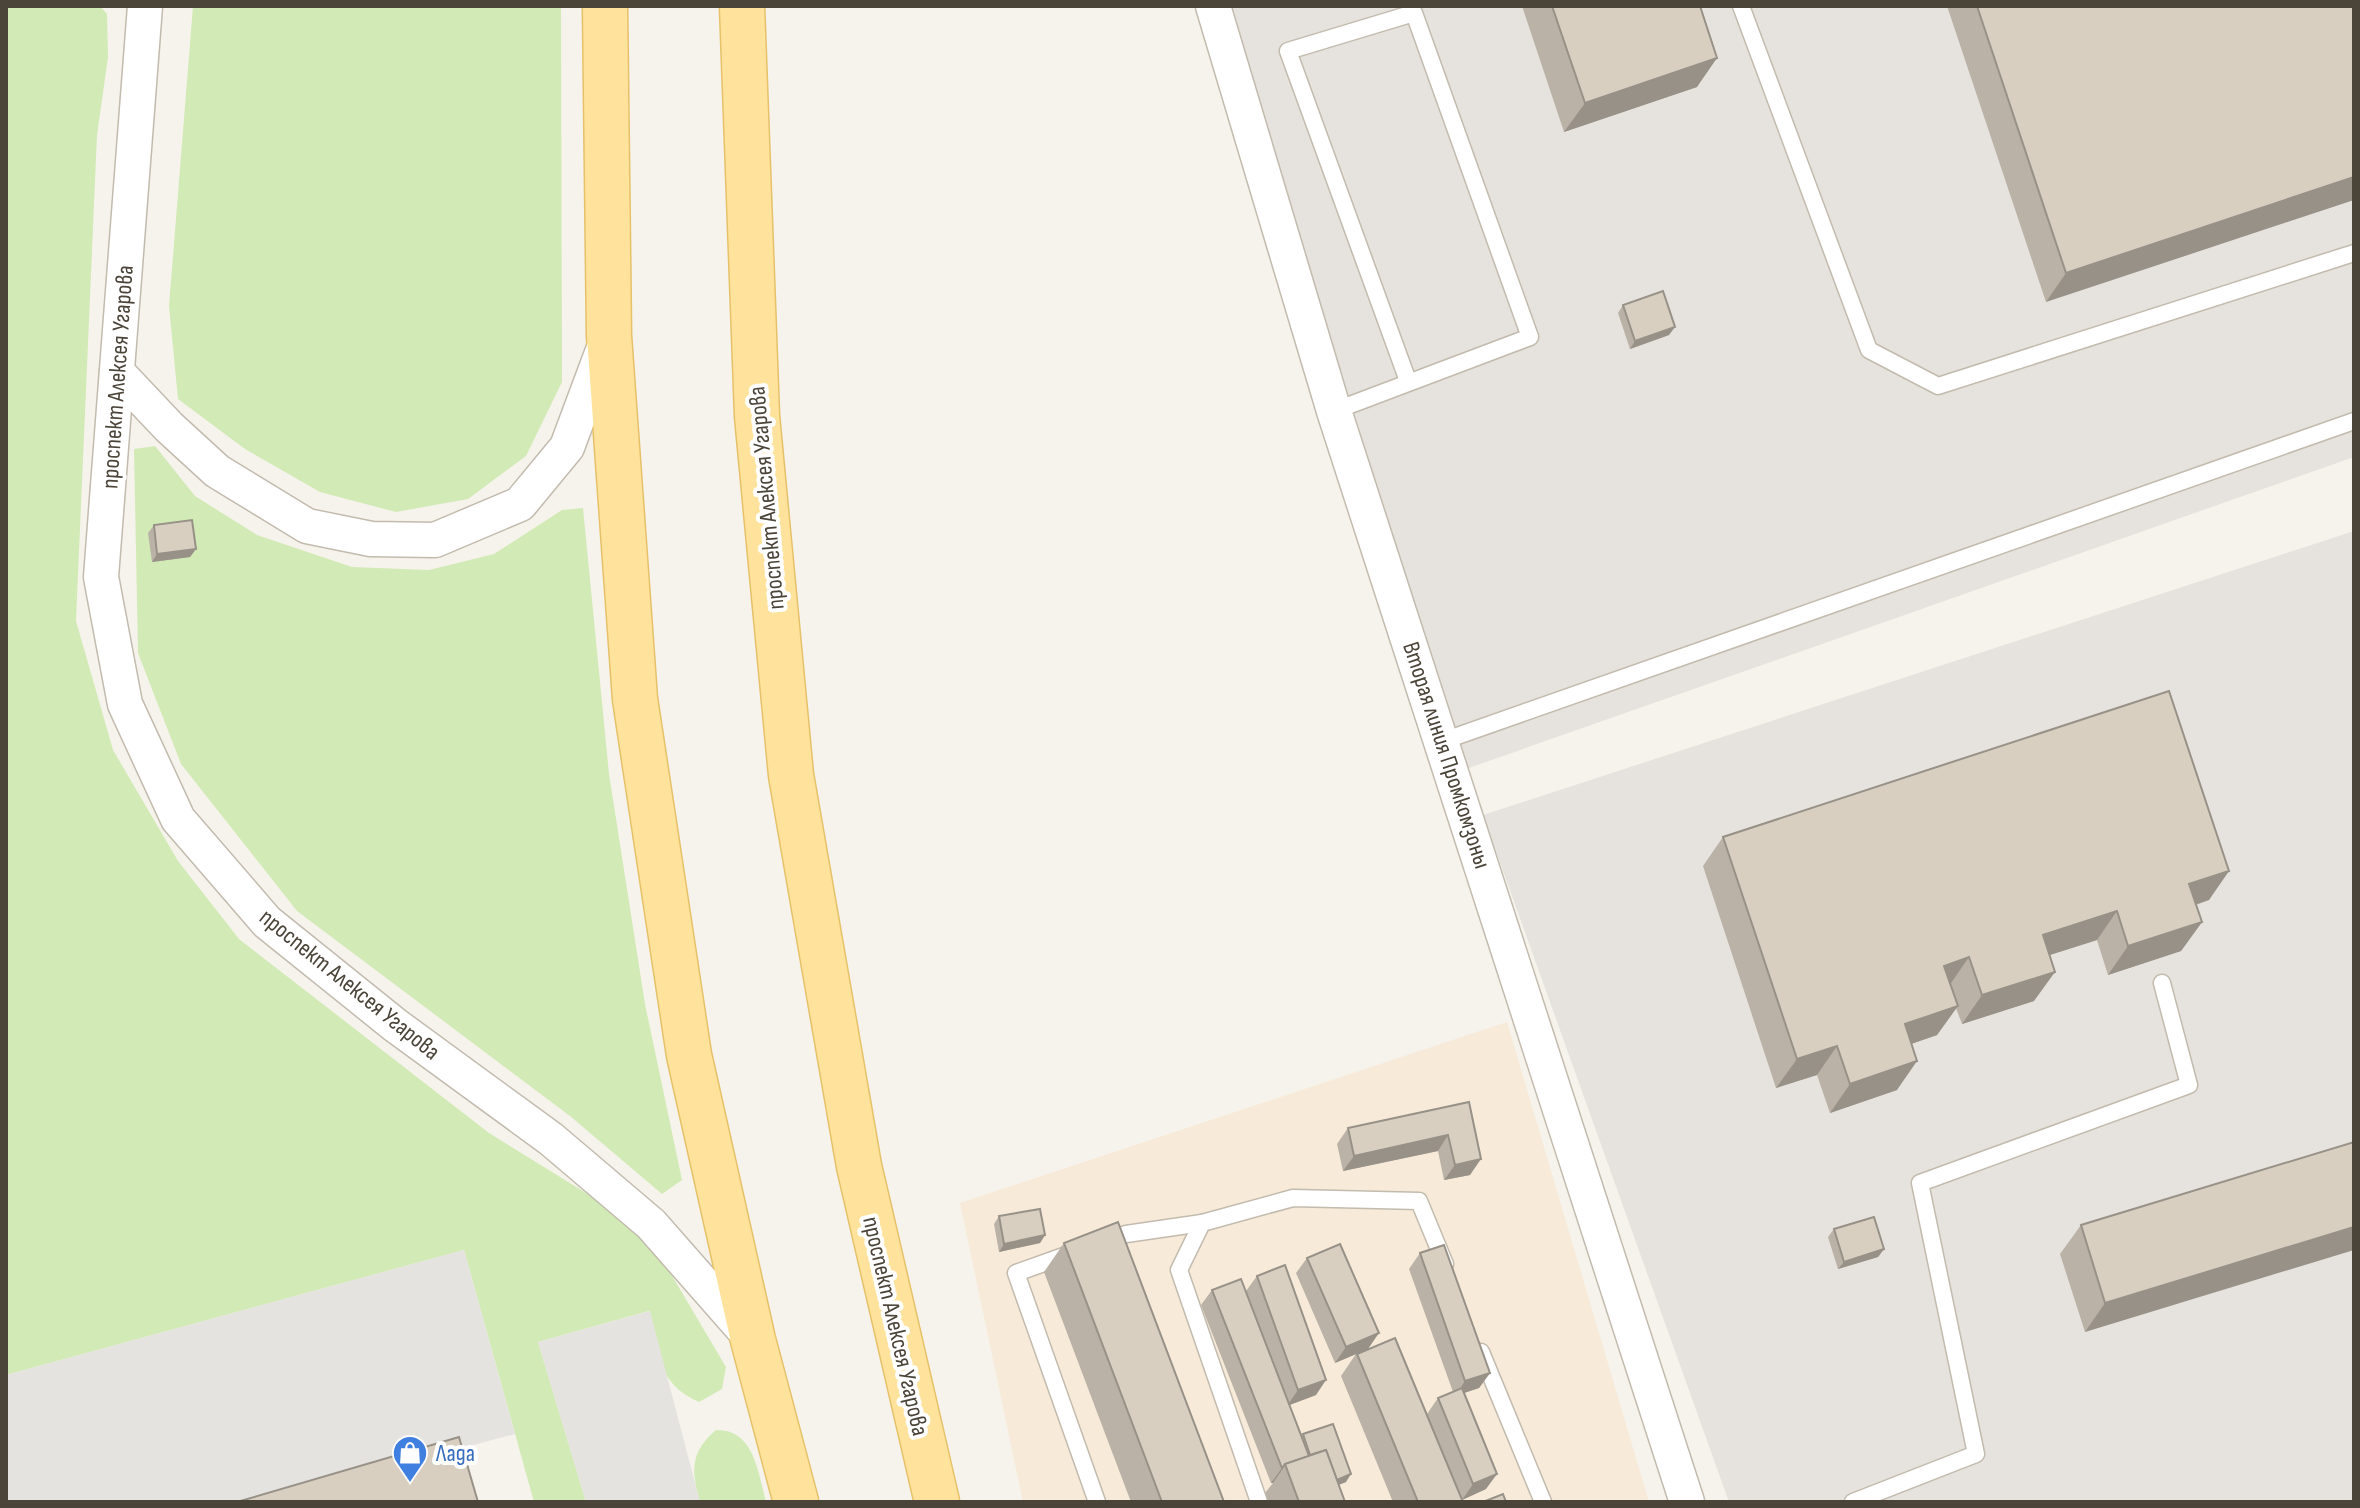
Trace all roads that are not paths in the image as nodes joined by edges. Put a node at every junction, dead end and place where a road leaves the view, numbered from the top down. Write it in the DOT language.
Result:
graph roads {
  1 [pos="145,6"];
  2 [pos="605,6"];
  3 [pos="742,6"];
  4 [pos="1213,6"];
  5 [pos="1741,6"];
  6 [pos="2354,253"];
  7 [pos="609,336"];
  8 [pos="117,372"];
  9 [pos="1408,381"];
  10 [pos="1334,411"];
  11 [pos="2354,421"];
  12 [pos="1443,741"];
  13 [pos="2162,983"];
  14 [pos="1202,1223"];
  15 [pos="1454,1287"];
  16 [pos="1472,1330"];
  17 [pos="753,1340"];
  18 [pos="796,1502"];
  19 [pos="937,1502"];
  20 [pos="1097,1502"];
  21 [pos="1259,1502"];
  22 [pos="1543,1502"];
  23 [pos="1687,1502"];
  24 [pos="1853,1502"];
  1 -- 8 [label="street, проспект Алексея Угарова"];
  2 -- 7 [label="main road, проспект Алексея Угарова"];
  3 -- 19 [label="main road, проспект Алексея Угарова"];
  4 -- 10 [label="street, Вторая линия Промкомзоны"];
  5 -- 6 [label="lane"];
  7 -- 8 [label="street"];
  7 -- 17 [label="main road, проспект Алексея Угарова"];
  8 -- 17 [label="street, проспект Алексея Угарова"];
  9 -- 9 [label="lane"];
  9 -- 10 [label="lane"];
  10 -- 12 [label="street, Вторая линия Промкомзоны"];
  11 -- 12 [label="lane"];
  12 -- 23 [label="street, Вторая линия Промкомзоны"];
  13 -- 24 [label="lane"];
  14 -- 15 [label="lane"];
  14 -- 20 [label="lane"];
  14 -- 21 [label="lane"];
  16 -- 22 [label="lane"];
  17 -- 18 [label="main road, проспект Алексея Угарова"];
}
